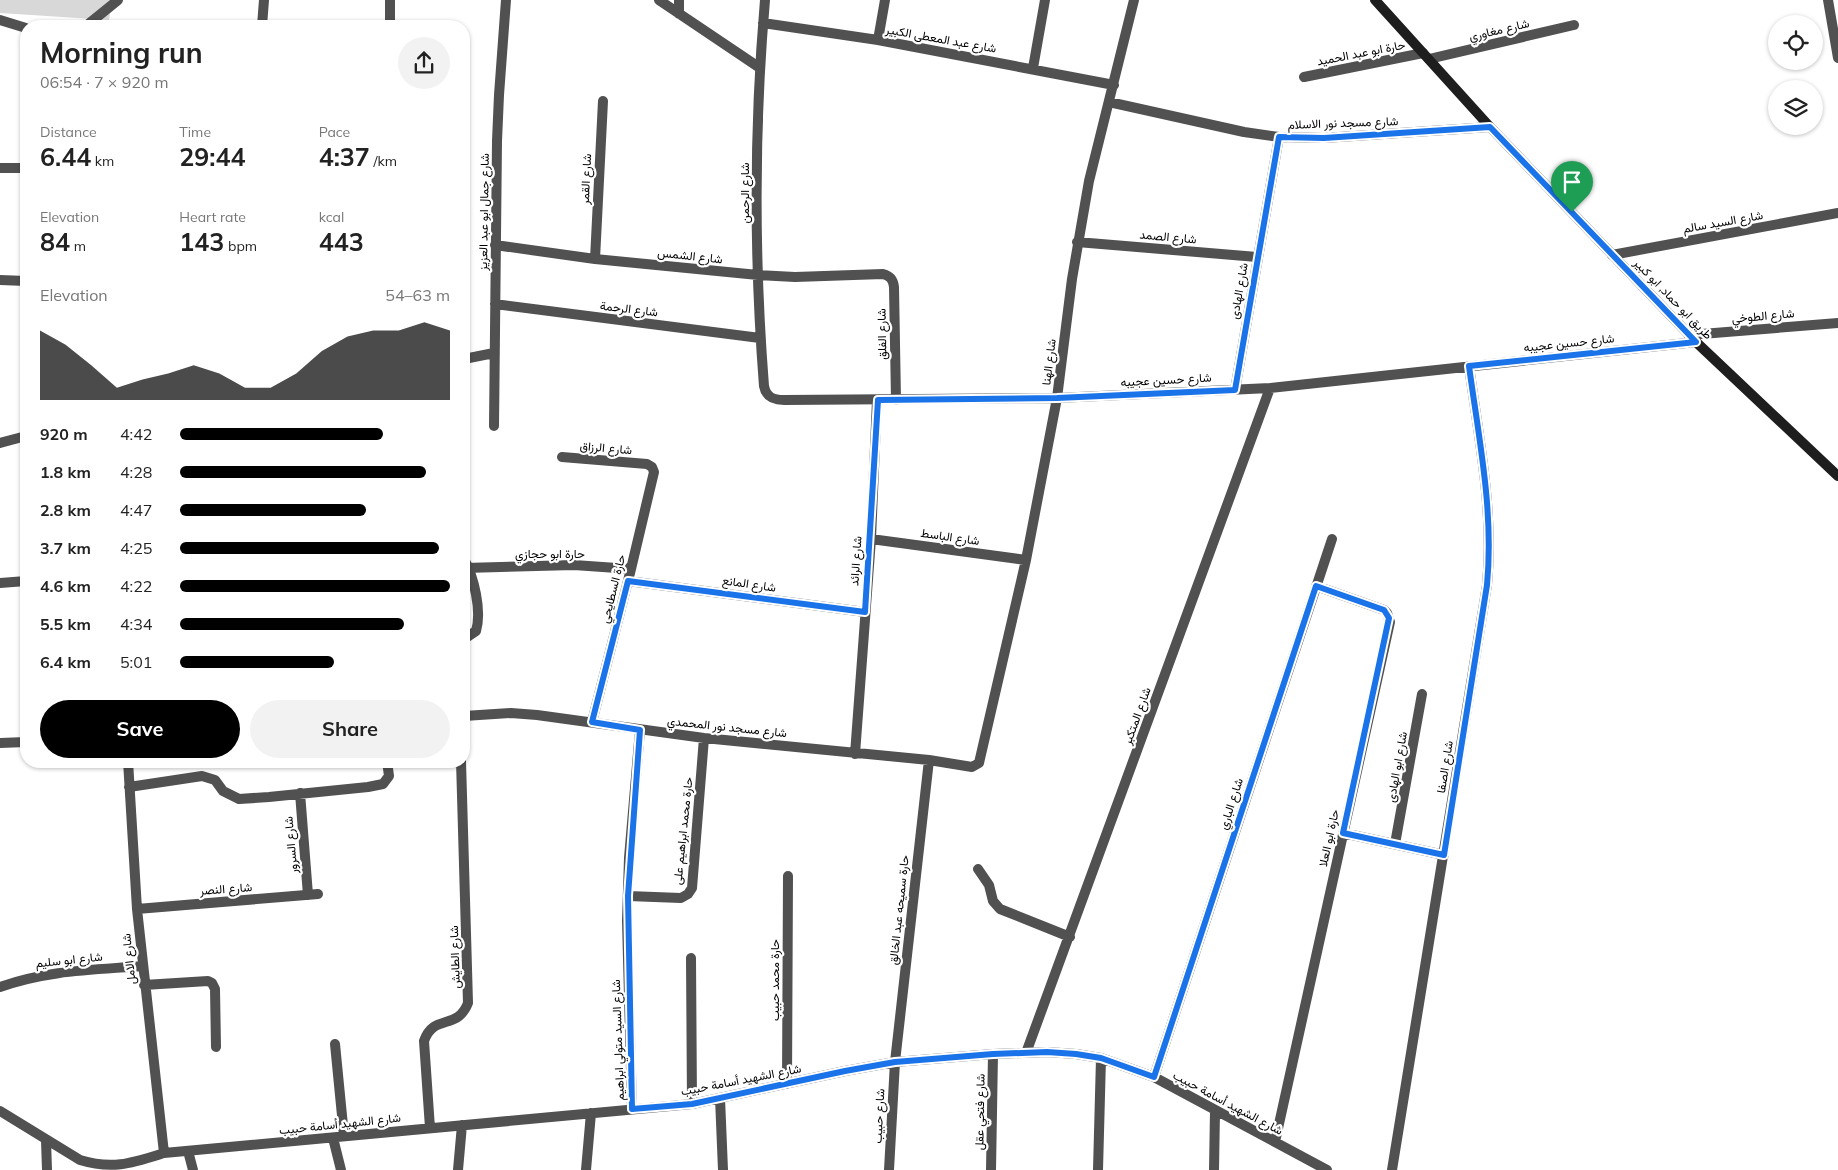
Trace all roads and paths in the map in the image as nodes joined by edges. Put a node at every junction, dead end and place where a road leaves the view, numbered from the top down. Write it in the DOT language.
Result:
graph roads {
  1 [pos="118,0"];
  2 [pos="264,0"];
  3 [pos="390,0"];
  4 [pos="506,0"];
  5 [pos="659,0"];
  6 [pos="679,0"];
  7 [pos="765,0"];
  8 [pos="885,0"];
  9 [pos="1046,0"];
  10 [pos="1134,0"];
  11 [pos="1375,0"];
  12 [pos="1828,0"];
  13 [pos="679,14"];
  14 [pos="0,20"];
  15 [pos="93,20"];
  16 [pos="262,20"];
  17 [pos="390,20"];
  18 [pos="763,23"];
  19 [pos="1574,25"];
  20 [pos="20,26"];
  21 [pos="878,40"];
  22 [pos="1426,56"];
  23 [pos="1838,58"];
  24 [pos="760,68"];
  25 [pos="1033,68"];
  26 [pos="1304,77"];
  27 [pos="1114,85"];
  28 [pos="603,101"];
  29 [pos="1110,102"];
  30 [pos="1490,127"];
  31 [pos="1279,137"];
  32 [pos="0,168"];
  33 [pos="20,168"];
  34 [pos="1838,213"];
  35 [pos="1077,242"];
  36 [pos="495,245"];
  37 [pos="1612,254"];
  38 [pos="1257,256"];
  39 [pos="595,259"];
  40 [pos="883,274"];
  41 [pos="758,275"];
  42 [pos="0,280"];
  43 [pos="20,280"];
  44 [pos="494,304"];
  45 [pos="1838,323"];
  46 [pos="760,338"];
  47 [pos="1692,338"];
  48 [pos="494,353"];
  49 [pos="470,359"];
  50 [pos="1469,366"];
  51 [pos="764,386"];
  52 [pos="1270,388"];
  53 [pos="1235,390"];
  54 [pos="1057,398"];
  55 [pos="878,400"];
  56 [pos="896,400"];
  57 [pos="494,426"];
  58 [pos="20,438"];
  59 [pos="0,443"];
  60 [pos="562,457"];
  61 [pos="647,464"];
  62 [pos="1838,476"];
  63 [pos="871,539"];
  64 [pos="1332,539"];
  65 [pos="1026,560"];
  66 [pos="470,565"];
  67 [pos="631,570"];
  68 [pos="20,581"];
  69 [pos="628,581"];
  70 [pos="470,582"];
  71 [pos="0,583"];
  72 [pos="1316,586"];
  73 [pos="865,612"];
  74 [pos="470,635"];
  75 [pos="1422,694"];
  76 [pos="470,716"];
  77 [pos="592,722"];
  78 [pos="640,730"];
  79 [pos="704,738"];
  80 [pos="20,742"];
  81 [pos="0,743"];
  82 [pos="855,754"];
  83 [pos="981,756"];
  84 [pos="929,760"];
  85 [pos="128,768"];
  86 [pos="388,768"];
  87 [pos="461,768"];
  88 [pos="129,787"];
  89 [pos="300,793"];
  90 [pos="1343,833"];
  91 [pos="1395,844"];
  92 [pos="1444,855"];
  93 [pos="978,868"];
  94 [pos="788,876"];
  95 [pos="313,895"];
  96 [pos="628,896"];
  97 [pos="137,909"];
  98 [pos="1070,938"];
  99 [pos="691,958"];
  100 [pos="142,966"];
  101 [pos="144,985"];
  102 [pos="0,986"];
  103 [pos="335,1044"];
  104 [pos="216,1047"];
  105 [pos="1026,1053"];
  106 [pos="993,1054"];
  107 [pos="1101,1058"];
  108 [pos="895,1062"];
  109 [pos="1154,1077"];
  110 [pos="787,1084"];
  111 [pos="720,1098"];
  112 [pos="692,1104"];
  113 [pos="632,1109"];
  114 [pos="0,1111"];
  115 [pos="1216,1111"];
  116 [pos="591,1113"];
  117 [pos="462,1125"];
  118 [pos="430,1128"];
  119 [pos="344,1136"];
  120 [pos="333,1138"];
  121 [pos="46,1140"];
  122 [pos="1275,1142"];
  123 [pos="188,1151"];
  124 [pos="164,1153"];
  125 [pos="117,1169"];
  126 [pos="47,1170"];
  127 [pos="193,1170"];
  128 [pos="341,1170"];
  129 [pos="458,1170"];
  130 [pos="586,1170"];
  131 [pos="724,1170"];
  132 [pos="889,1170"];
  133 [pos="991,1170"];
  134 [pos="1098,1170"];
  135 [pos="1214,1170"];
  136 [pos="1327,1170"];
  137 [pos="1392,1170"];
  1 -- 15 [label="street"];
  2 -- 16 [label="street"];
  3 -- 17 [label="street"];
  4 -- 36 [label="street, شارع جمال ابو عبد العزيز"];
  5 -- 13 [label="street"];
  6 -- 13 [label="street"];
  7 -- 18 [label="street, شارع الرحمن"];
  8 -- 21 [label="street"];
  9 -- 25 [label="street"];
  10 -- 27 [label="street, شارع الهنا"];
  11 -- 22 [label="main road, طريق ابو حماد, ابو كبير"];
  12 -- 23 [label="street"];
  13 -- 24 [label="street"];
  14 -- 20 [label="street"];
  18 -- 21 [label="street, شارع عبد المعطى الكبير"];
  18 -- 24 [label="street, شارع الرحمن"];
  19 -- 22 [label="street, شارع مغاوري"];
  21 -- 25 [label="street, شارع عبد المعطى الكبير"];
  22 -- 26 [label="street, حارة ابو عبد الحميد"];
  22 -- 30 [label="main road, طريق ابو حماد, ابو كبير"];
  24 -- 41 [label="street, شارع الرحمن"];
  25 -- 27 [label="street, شارع عبد المعطى الكبير"];
  27 -- 29 [label="street, شارع الهنا"];
  28 -- 39 [label="street, شارع القمر"];
  29 -- 31 [label="street, شارع مسجد نور الاسلام"];
  29 -- 35 [label="street, شارع الهنا"];
  30 -- 31 [label="street, شارع مسجد نور الاسلام"];
  30 -- 37 [label="main road, طريق ابو حماد, ابو كبير"];
  31 -- 38 [label="street, شارع الهادى"];
  32 -- 33 [label="street"];
  34 -- 37 [label="street, شارع السيد سالم"];
  35 -- 38 [label="street, شارع الصمد"];
  35 -- 54 [label="street, شارع الهنا"];
  36 -- 39 [label="street, شارع الشمس"];
  36 -- 44 [label="street, شارع جمال ابو عبد العزيز"];
  37 -- 47 [label="main road, طريق ابو حماد, ابو كبير"];
  38 -- 53 [label="street, شارع الهادى"];
  39 -- 41 [label="street, شارع الشمس"];
  40 -- 41 [label="street, شارع الشمس"];
  40 -- 56 [label="street, شارع الفلق"];
  41 -- 46 [label="street, شارع الرحمن"];
  42 -- 43 [label="street"];
  44 -- 46 [label="street, شارع الرحمة"];
  44 -- 48 [label="street, شارع جمال ابو عبد العزيز"];
  45 -- 47 [label="street, شارع الطوخي"];
  46 -- 51 [label="street, شارع الرحمن"];
  47 -- 50 [label="street, شارع حسين عجيبه"];
  47 -- 62 [label="main road, طريق ابو حماد, ابو كبير"];
  48 -- 49 [label="street"];
  48 -- 57 [label="street, شارع جمال ابو عبد العزيز"];
  50 -- 52 [label="street, شارع حسين عجيبه"];
  50 -- 92 [label="street, شارع الصفا"];
  51 -- 55 [label="street, شارع حسين عجيبه"];
  52 -- 53 [label="street, شارع حسين عجيبه"];
  52 -- 98 [label="street, شارع المتكبر"];
  53 -- 54 [label="street, شارع حسين عجيبه"];
  54 -- 56 [label="street, شارع حسين عجيبه"];
  54 -- 65 [label="street, شارع الهنا"];
  55 -- 56 [label="street, شارع حسين عجيبه"];
  55 -- 63 [label="street, شارع الرائد"];
  58 -- 59 [label="street"];
  60 -- 61 [label="street, شارع الرزاق"];
  61 -- 67 [label="street, حارة السطايحي"];
  63 -- 65 [label="street, شارع الباسط"];
  63 -- 73 [label="street, شارع الرائد"];
  64 -- 72 [label="street, شارع الباري"];
  65 -- 83 [label="street, شارع الهنا"];
  66 -- 67 [label="street, حارة ابو حجازي"];
  67 -- 69 [label="street, حارة السطايحي"];
  68 -- 71 [label="street"];
  69 -- 73 [label="street, شارع المانع"];
  69 -- 77 [label="street, حارة السطايحي"];
  70 -- 74 [label="street"];
  72 -- 90 [label="street, حارة ابو العلا"];
  72 -- 109 [label="street, شارع الباري"];
  73 -- 82 [label="street, شارع الرائد"];
  75 -- 91 [label="street, شارع ابو الهادى"];
  76 -- 77 [label="street, شارع مسجد نور المحمدي"];
  77 -- 78 [label="street, شارع مسجد نور المحمدي"];
  78 -- 79 [label="street, شارع مسجد نور المحمدي"];
  78 -- 96 [label="street, شارع السيد متولي ابراهيم"];
  79 -- 82 [label="street, شارع مسجد نور المحمدي"];
  79 -- 96 [label="street, حارة محمد ابراهيم على"];
  80 -- 81 [label="street"];
  82 -- 84 [label="street, شارع مسجد نور المحمدي"];
  83 -- 84 [label="street, شارع مسجد نور المحمدي"];
  84 -- 108 [label="street, حارة سميحه عبد الخالق"];
  85 -- 88 [label="street, شارع الامل"];
  86 -- 89 [label="street"];
  87 -- 118 [label="street, شارع الطايش"];
  88 -- 89 [label="street"];
  88 -- 97 [label="street, شارع الامل"];
  89 -- 95 [label="street, شارع السرور"];
  90 -- 91 [label="street"];
  90 -- 122 [label="street, حارة ابو العلا"];
  91 -- 92 [label="street"];
  92 -- 137 [label="street, شارع الصفا"];
  93 -- 98 [label="street"];
  94 -- 110 [label="street, حارة محمد حبيب"];
  95 -- 97 [label="street, شارع النصر"];
  96 -- 113 [label="street, شارع السيد متولي ابراهيم"];
  97 -- 100 [label="street, شارع الامل"];
  98 -- 105 [label="street, شارع المتكبر"];
  99 -- 112 [label="street"];
  100 -- 101 [label="street, شارع الامل"];
  100 -- 102 [label="street, شارع ابو سليم"];
  101 -- 104 [label="street"];
  101 -- 124 [label="street, شارع الامل"];
  103 -- 119 [label="street"];
  105 -- 106 [label="street, شارع الشهيد أسامة حبيب"];
  105 -- 107 [label="street, شارع الشهيد أسامة حبيب"];
  106 -- 108 [label="street, شارع الشهيد أسامة حبيب"];
  106 -- 133 [label="street, شارع فتحي عقل"];
  107 -- 109 [label="street, شارع الشهيد أسامة حبيب"];
  107 -- 134 [label="street"];
  108 -- 110 [label="street, شارع الشهيد أسامة حبيب"];
  108 -- 132 [label="street, شارع حبيب"];
  109 -- 115 [label="street, شارع الشهيد أسامة حبيب"];
  110 -- 111 [label="street, شارع الشهيد أسامة حبيب"];
  111 -- 112 [label="street, شارع الشهيد أسامة حبيب"];
  111 -- 131 [label="street"];
  112 -- 113 [label="street, شارع الشهيد أسامة حبيب"];
  113 -- 116 [label="street, شارع الشهيد أسامة حبيب"];
  114 -- 121 [label="street, شارع الشهيد أسامة حبيب"];
  115 -- 122 [label="street, شارع الشهيد أسامة حبيب"];
  115 -- 135 [label="street"];
  116 -- 117 [label="street, شارع الشهيد أسامة حبيب"];
  116 -- 130 [label="street"];
  117 -- 118 [label="street, شارع الشهيد أسامة حبيب"];
  117 -- 129 [label="street"];
  118 -- 119 [label="street, شارع الشهيد أسامة حبيب"];
  119 -- 120 [label="street, شارع الشهيد أسامة حبيب"];
  120 -- 123 [label="street, شارع الشهيد أسامة حبيب"];
  120 -- 128 [label="street"];
  121 -- 125 [label="street, شارع الشهيد أسامة حبيب"];
  121 -- 126 [label="street"];
  122 -- 136 [label="street, شارع الشهيد أسامة حبيب"];
  123 -- 124 [label="street, شارع الشهيد أسامة حبيب"];
  123 -- 127 [label="street"];
  124 -- 125 [label="street, شارع الشهيد أسامة حبيب"];
}
